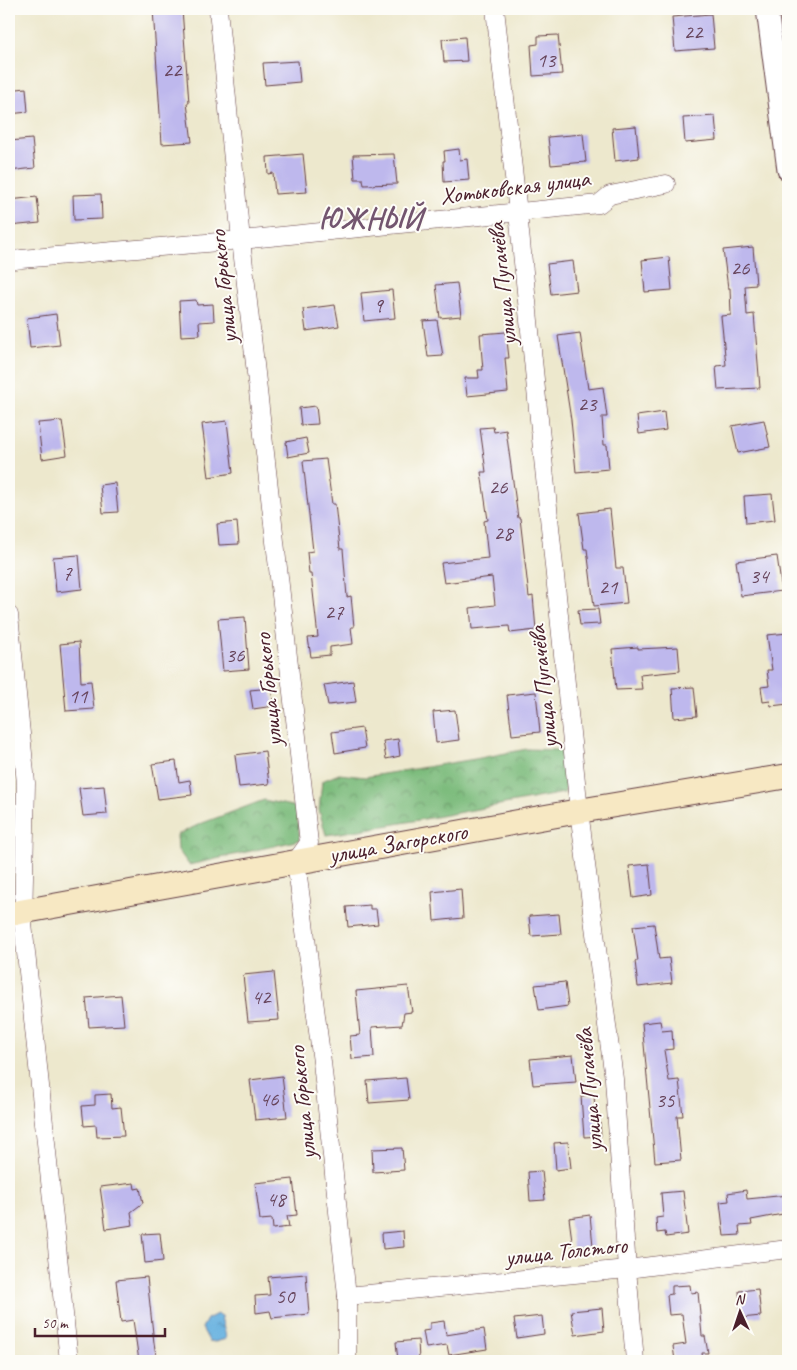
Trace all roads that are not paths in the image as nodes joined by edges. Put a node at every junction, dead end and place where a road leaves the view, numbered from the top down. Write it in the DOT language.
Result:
graph roads {
  1 [pos="218,9"];
  2 [pos="495,9"];
  3 [pos="767,9"];
  4 [pos="788,170"];
  5 [pos="666,184"];
  6 [pos="518,213"];
  7 [pos="241,240"];
  8 [pos="9,261"];
  9 [pos="9,615"];
  10 [pos="788,776"];
  11 [pos="579,811"];
  12 [pos="296,862"];
  13 [pos="16,913"];
  14 [pos="788,1250"];
  15 [pos="626,1269"];
  16 [pos="347,1296"];
  17 [pos="69,1361"];
  18 [pos="347,1361"];
  19 [pos="635,1361"];
  1 -- 7 [label="street, улица Горького"];
  2 -- 6 [label="street, улица Пугачёва"];
  3 -- 4 [label="street"];
  5 -- 6 [label="street, Хотьковская улица"];
  6 -- 7 [label="street, Хотьковская улица"];
  6 -- 11 [label="street, улица Пугачёва"];
  7 -- 8 [label="street, Хотьковская улица"];
  7 -- 12 [label="street, улица Горького"];
  9 -- 13 [label="street"];
  10 -- 11 [label="main road, улица Загорского"];
  11 -- 12 [label="main road, улица Загорского"];
  11 -- 15 [label="street, улица Пугачёва"];
  12 -- 13 [label="main road, улица Загорского"];
  12 -- 16 [label="street, улица Горького"];
  13 -- 17 [label="street"];
  14 -- 15 [label="street, улица Толстого"];
  15 -- 16 [label="street, улица Толстого"];
  15 -- 19 [label="street, улица Пугачёва"];
  16 -- 18 [label="street, улица Горького"];
}
